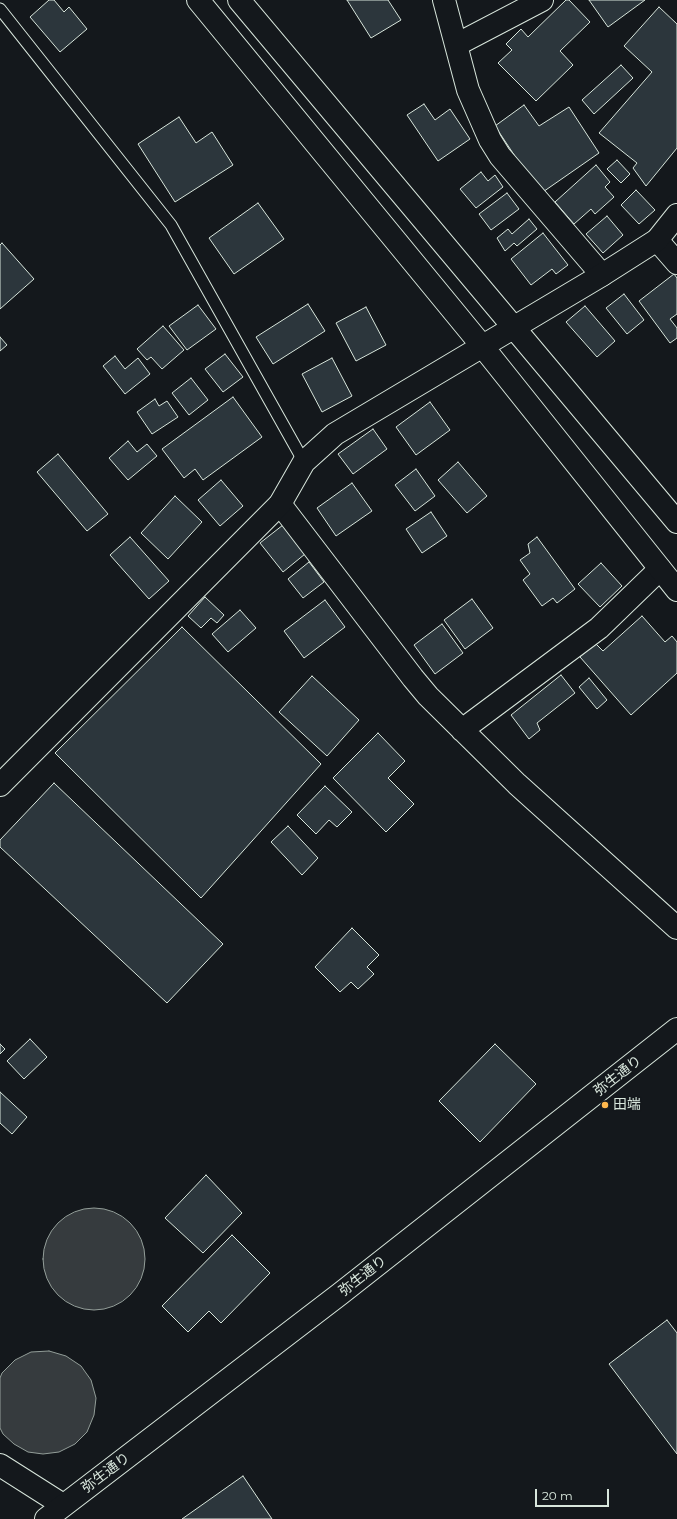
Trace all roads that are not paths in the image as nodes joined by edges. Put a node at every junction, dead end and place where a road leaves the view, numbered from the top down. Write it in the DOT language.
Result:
graph roads {
  1 [pos="198,0"];
  2 [pos="239,0"];
  3 [pos="444,0"];
  4 [pos="542,0"];
  5 [pos="0,9"];
  6 [pos="456,46"];
  7 [pos="677,215"];
  8 [pos="657,240"];
  9 [pos="677,262"];
  10 [pos="602,275"];
  11 [pos="515,328"];
  12 [pos="483,347"];
  13 [pos="304,462"];
  14 [pos="280,504"];
  15 [pos="677,522"];
  16 [pos="660,569"];
  17 [pos="677,590"];
  18 [pos="462,730"];
  19 [pos="0,784"];
  20 [pos="677,928"];
  21 [pos="677,1029"];
  22 [pos="0,1465"];
  23 [pos="63,1505"];
  24 [pos="46,1519"];
  1 -- 12 [label="street"];
  2 -- 11 [label="street"];
  3 -- 6 [label="street"];
  4 -- 6 [label="street"];
  5 -- 13 [label="lane"];
  6 -- 10 [label="street"];
  7 -- 8 [label="street"];
  8 -- 9 [label="street"];
  8 -- 10 [label="street"];
  10 -- 11 [label="street"];
  11 -- 12 [label="street"];
  11 -- 15 [label="street"];
  12 -- 13 [label="street"];
  12 -- 16 [label="street"];
  13 -- 14 [label="street"];
  14 -- 18 [label="street"];
  14 -- 19 [label="street"];
  16 -- 17 [label="street"];
  16 -- 18 [label="street"];
  18 -- 20 [label="street"];
  21 -- 23 [label="street, 弥生通り"];
  22 -- 23 [label="street"];
  23 -- 24 [label="street, 弥生通り"];
}
